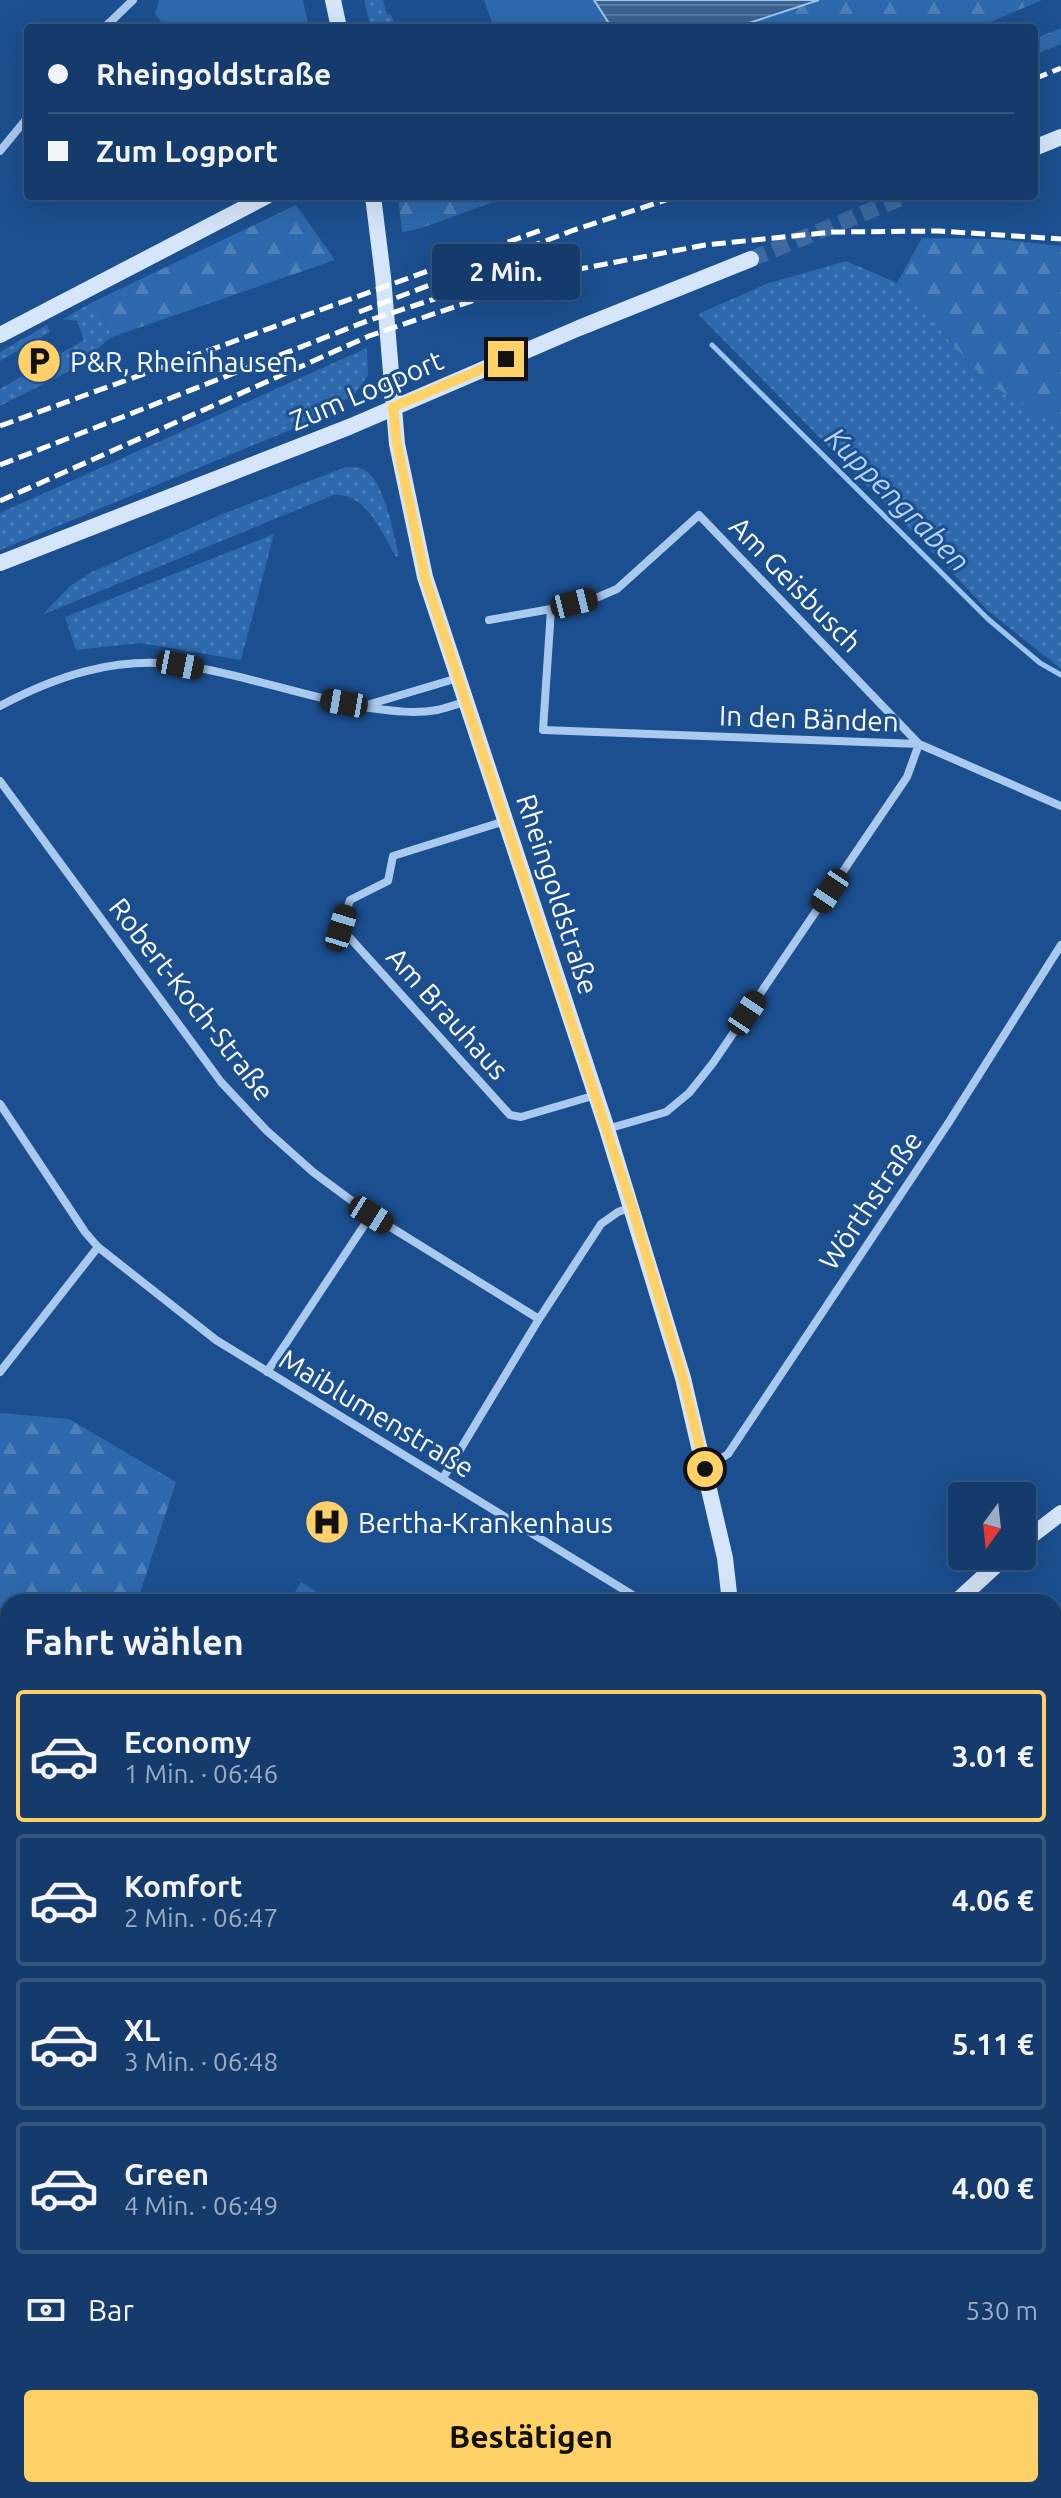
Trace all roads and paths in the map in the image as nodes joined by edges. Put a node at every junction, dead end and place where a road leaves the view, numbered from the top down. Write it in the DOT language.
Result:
graph roads {
  1 [pos="133,0"];
  2 [pos="333,0"];
  3 [pos="108,24"];
  4 [pos="338,24"];
  5 [pos="24,122"];
  6 [pos="1061,137"];
  7 [pos="1038,146"];
  8 [pos="0,151"];
  9 [pos="259,200"];
  10 [pos="373,200"];
  11 [pos="751,259"];
  12 [pos="0,335"];
  13 [pos="393,407"];
  14 [pos="0,563"];
  15 [pos="551,609"];
  16 [pos="489,620"];
  17 [pos="458,678"];
  18 [pos="466,702"];
  19 [pos="0,706"];
  20 [pos="362,707"];
  21 [pos="919,744"];
  22 [pos="0,781"];
  23 [pos="1061,806"];
  24 [pos="506,821"];
  25 [pos="1061,945"];
  26 [pos="596,1095"];
  27 [pos="0,1104"];
  28 [pos="607,1129"];
  29 [pos="632,1207"];
  30 [pos="371,1215"];
  31 [pos="98,1247"];
  32 [pos="539,1319"];
  33 [pos="0,1372"];
  34 [pos="267,1372"];
  35 [pos="705,1469"];
  36 [pos="443,1478"];
  37 [pos="1061,1513"];
  38 [pos="1036,1532"];
  39 [pos="991,1570"];
  40 [pos="631,1594"];
  41 [pos="729,1594"];
  42 [pos="965,1594"];
  1 -- 3 [label="street"];
  2 -- 4 [label="street"];
  5 -- 8 [label="street"];
  6 -- 7 [label="street"];
  9 -- 12 [label="street"];
  10 -- 13 [label="street, Rheingoldstraße"];
  11 -- 13 [label="street, Zum Logport"];
  13 -- 14 [label="street, Zum Logport"];
  13 -- 17 [label="street, Rheingoldstraße"];
  15 -- 16 [label="street, Am Geisbusch"];
  15 -- 21 [label="street, Am Geisbusch"];
  15 -- 21 [label="street, In den Bänden"];
  17 -- 18 [label="street, Rheingoldstraße"];
  17 -- 20 [label="street"];
  18 -- 20 [label="street"];
  18 -- 24 [label="street, Rheingoldstraße"];
  19 -- 20 [label="street"];
  21 -- 23 [label="street, In den Bänden"];
  21 -- 28 [label="street"];
  22 -- 30 [label="street, Robert-Koch-Straße"];
  24 -- 26 [label="street, Rheingoldstraße"];
  24 -- 26 [label="street, Am Brauhaus"];
  25 -- 35 [label="street, Wörthstraße"];
  26 -- 28 [label="street, Rheingoldstraße"];
  27 -- 31 [label="street, Maiblumenstraße"];
  28 -- 29 [label="street, Rheingoldstraße"];
  29 -- 32 [label="street"];
  29 -- 35 [label="street, Rheingoldstraße"];
  30 -- 32 [label="street, Robert-Koch-Straße"];
  30 -- 34 [label="street"];
  31 -- 33 [label="street"];
  31 -- 34 [label="street, Maiblumenstraße"];
  32 -- 36 [label="street"];
  34 -- 36 [label="street, Maiblumenstraße"];
  35 -- 41 [label="street, Rheingoldstraße"];
  36 -- 40 [label="street, Maiblumenstraße"];
  37 -- 38 [label="street"];
  39 -- 42 [label="street"];
}
